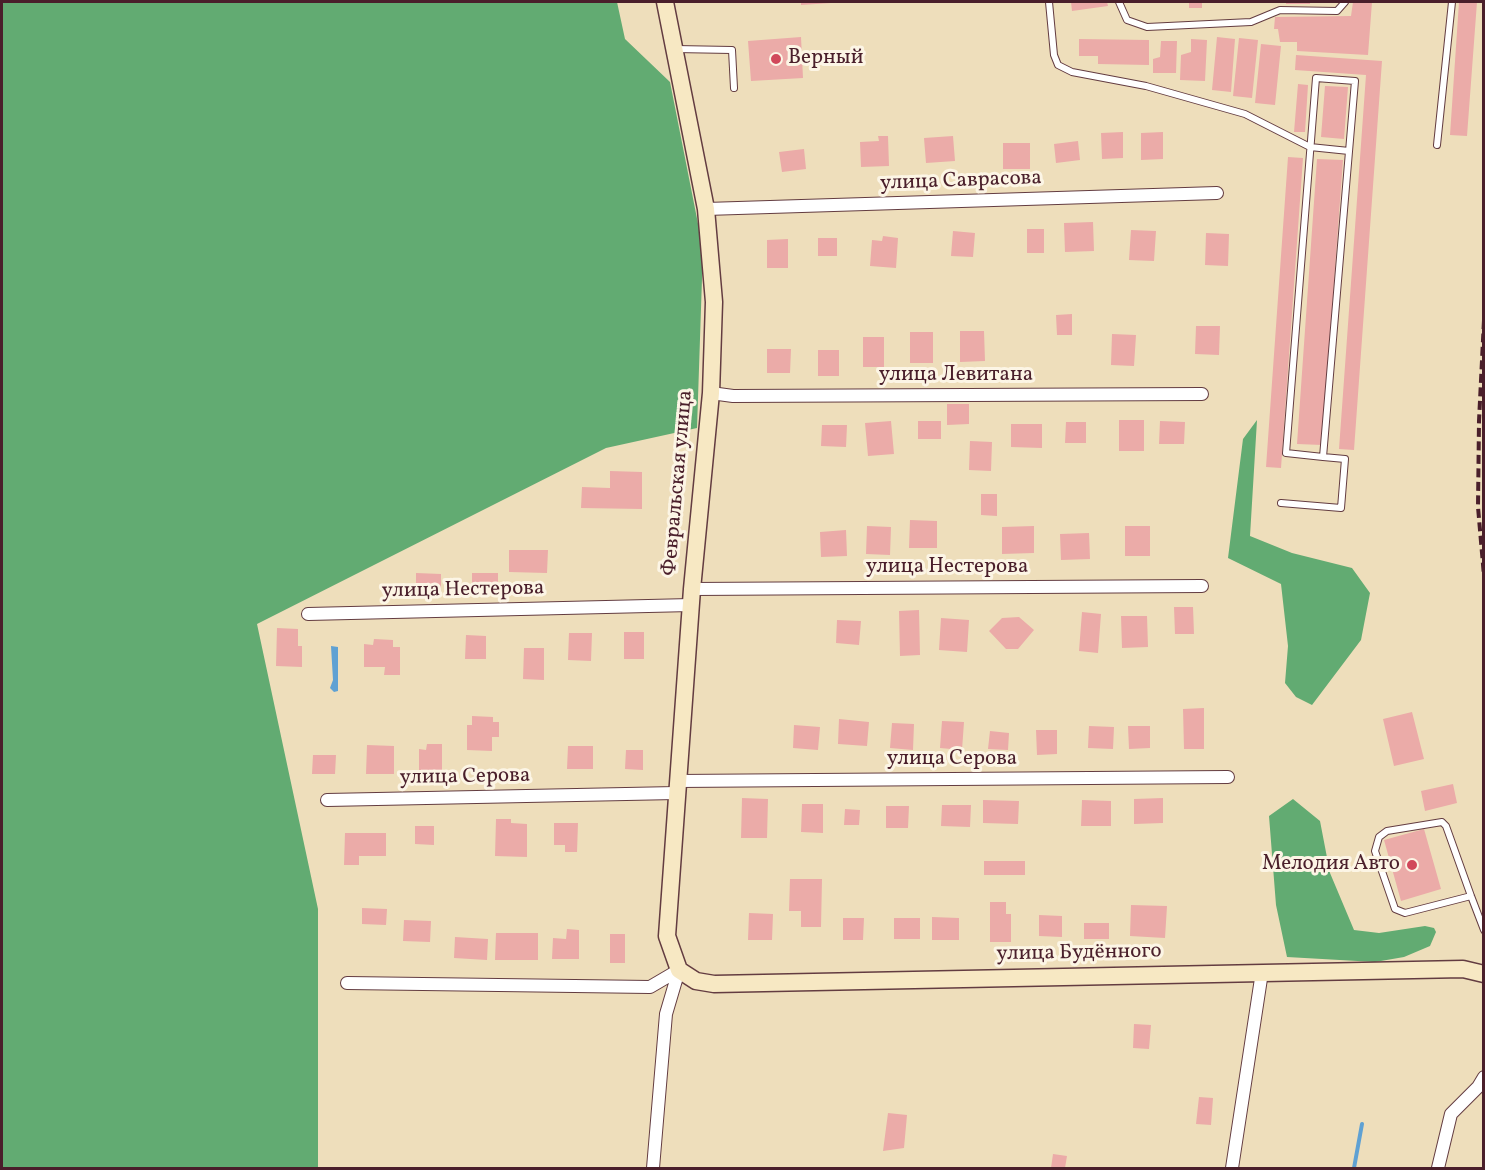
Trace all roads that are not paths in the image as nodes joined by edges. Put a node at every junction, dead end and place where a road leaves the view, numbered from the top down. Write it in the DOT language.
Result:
graph roads {
  1 [pos="665,2"];
  2 [pos="1049,2"];
  3 [pos="1119,2"];
  4 [pos="1345,2"];
  5 [pos="1452,2"];
  6 [pos="674,49"];
  7 [pos="734,88"];
  8 [pos="1437,145"];
  9 [pos="1310,147"];
  10 [pos="1349,151"];
  11 [pos="1217,193"];
  12 [pos="706,209"];
  13 [pos="711,393"];
  14 [pos="1202,394"];
  15 [pos="1323,457"];
  16 [pos="1281,503"];
  17 [pos="1202,586"];
  18 [pos="691,597"];
  19 [pos="308,614"];
  20 [pos="1228,777"];
  21 [pos="676,787"];
  22 [pos="327,800"];
  23 [pos="1471,896"];
  24 [pos="1484,930"];
  25 [pos="679,970"];
  26 [pos="1262,972"];
  27 [pos="1484,974"];
  28 [pos="347,983"];
  29 [pos="1484,1077"];
  30 [pos="653,1168"];
  31 [pos="1233,1168"];
  32 [pos="1438,1168"];
  1 -- 6 [label="main road, Февральская улица"];
  2 -- 9 [label="lane"];
  3 -- 4 [label="lane"];
  5 -- 8 [label="lane"];
  6 -- 7 [label="lane"];
  6 -- 12 [label="main road, Февральская улица"];
  9 -- 10 [label="lane"];
  9 -- 10 [label="lane"];
  9 -- 15 [label="lane"];
  10 -- 15 [label="lane"];
  11 -- 12 [label="street, улица Саврасова"];
  12 -- 13 [label="main road, Февральская улица"];
  13 -- 14 [label="street, улица Левитана"];
  13 -- 18 [label="main road, Февральская улица"];
  15 -- 16 [label="lane"];
  17 -- 18 [label="street, улица Нестерова"];
  18 -- 19 [label="street, улица Нестерова"];
  18 -- 21 [label="main road, Февральская улица"];
  20 -- 21 [label="street, улица Серова"];
  21 -- 22 [label="street, улица Серова"];
  21 -- 25 [label="main road, Февральская улица"];
  23 -- 23 [label="lane"];
  23 -- 24 [label="lane"];
  25 -- 26 [label="main road, улица Будённого"];
  25 -- 28 [label="street"];
  25 -- 30 [label="street"];
  26 -- 27 [label="main road, улица Будённого"];
  26 -- 31 [label="street"];
  29 -- 32 [label="street"];
}
